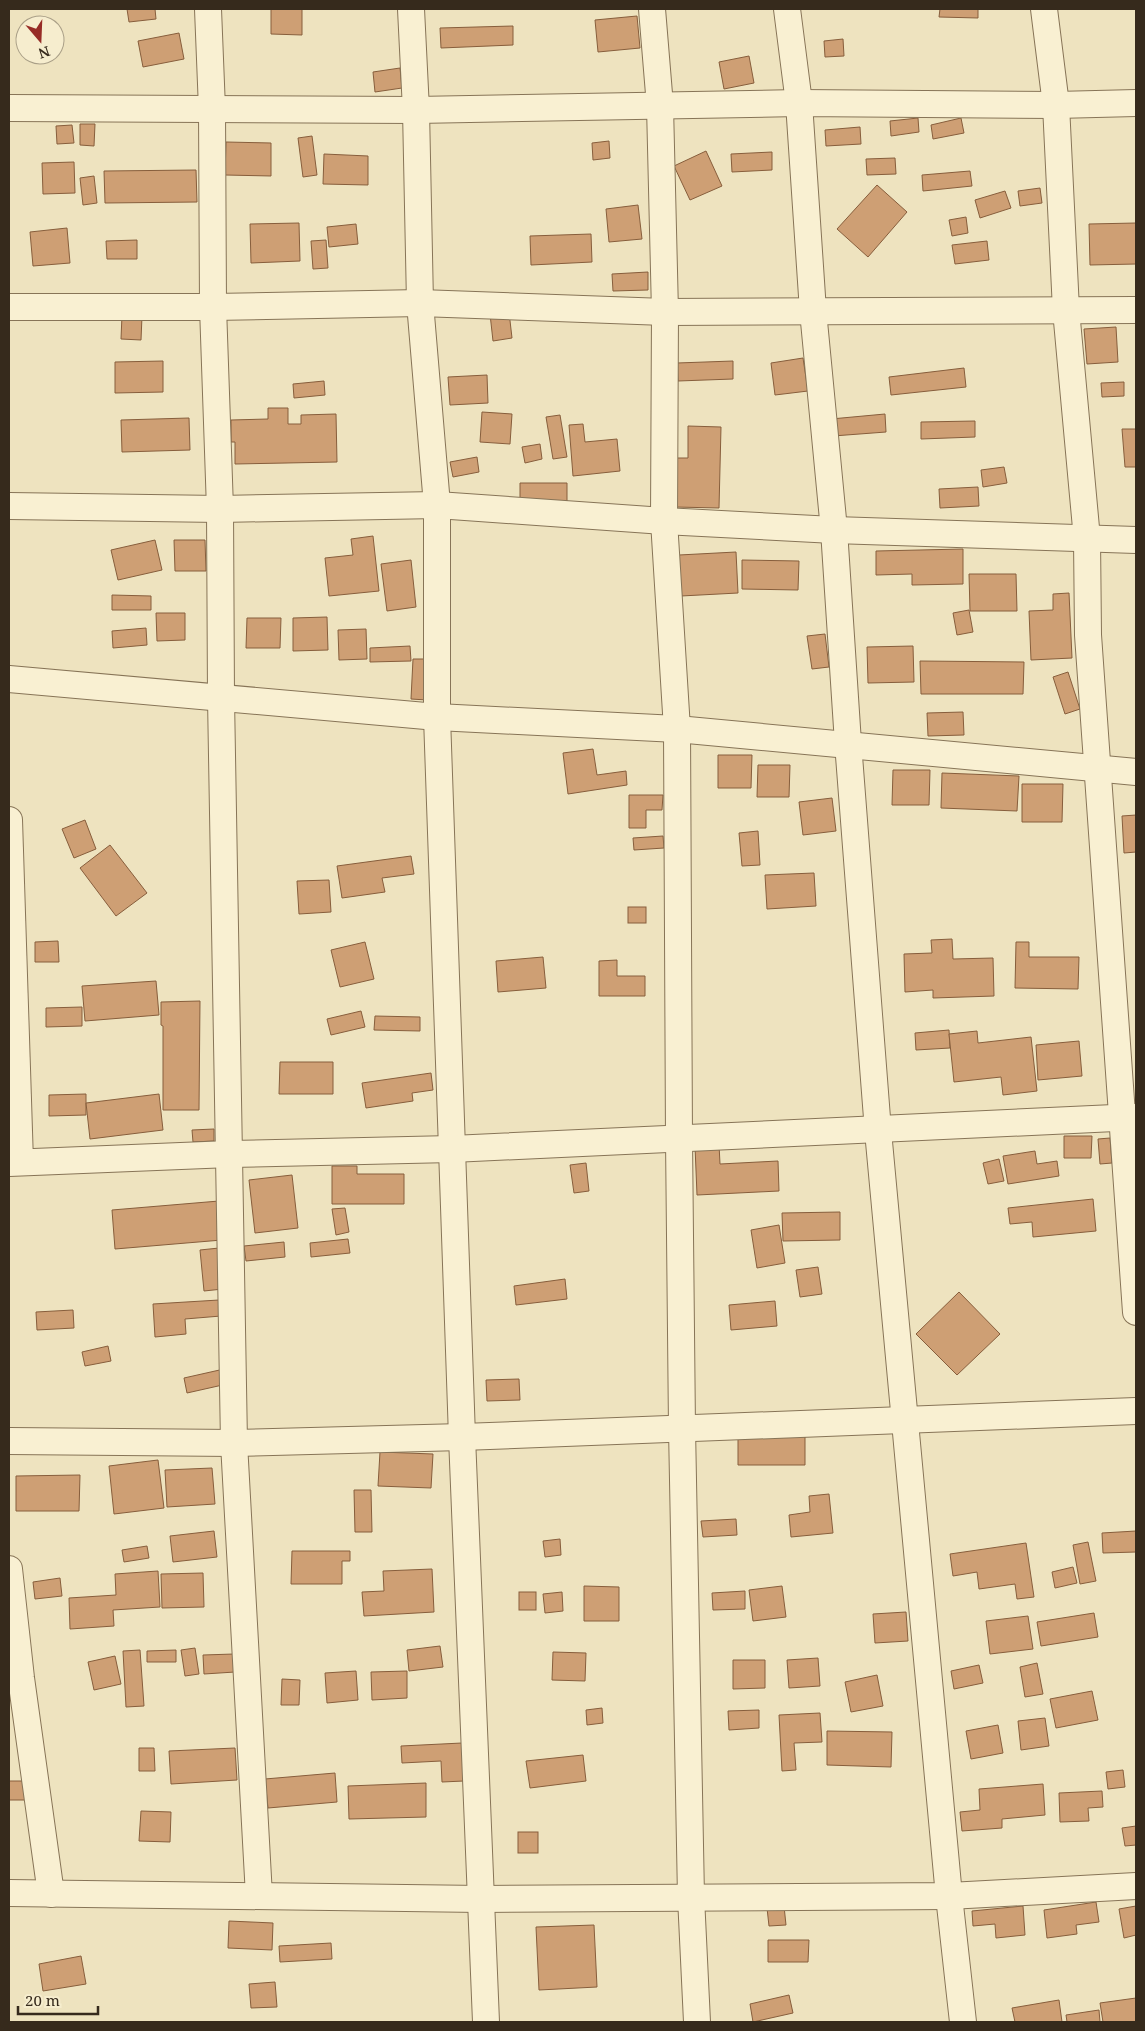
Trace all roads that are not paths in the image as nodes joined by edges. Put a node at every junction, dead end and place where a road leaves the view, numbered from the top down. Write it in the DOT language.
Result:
graph roads {
  1 [pos="208,9"];
  2 [pos="411,9"];
  3 [pos="652,9"];
  4 [pos="787,9"];
  5 [pos="1044,9"];
  6 [pos="799,103"];
  7 [pos="1136,103"];
  8 [pos="1056,104"];
  9 [pos="660,106"];
  10 [pos="9,108"];
  11 [pos="212,109"];
  12 [pos="416,110"];
  13 [pos="420,303"];
  14 [pos="9,306"];
  15 [pos="213,307"];
  16 [pos="1066,310"];
  17 [pos="1136,310"];
  18 [pos="813,311"];
  19 [pos="665,312"];
  20 [pos="437,505"];
  21 [pos="9,506"];
  22 [pos="220,509"];
  23 [pos="664,521"];
  24 [pos="834,530"];
  25 [pos="1087,539"];
  26 [pos="1136,540"];
  27 [pos="9,679"];
  28 [pos="221,698"];
  29 [pos="437,717"];
  30 [pos="677,729"];
  31 [pos="848,743"];
  32 [pos="1097,769"];
  33 [pos="1136,772"];
  34 [pos="9,820"];
  35 [pos="1129,1118"];
  36 [pos="878,1131"];
  37 [pos="678,1139"];
  38 [pos="452,1149"];
  39 [pos="230,1154"];
  40 [pos="14,1163"];
  41 [pos="1136,1312"];
  42 [pos="1136,1411"];
  43 [pos="904,1420"];
  44 [pos="682,1428"];
  45 [pos="462,1437"];
  46 [pos="9,1441"];
  47 [pos="234,1443"];
  48 [pos="9,1569"];
  49 [pos="1136,1886"];
  50 [pos="9,1893"];
  51 [pos="51,1894"];
  52 [pos="259,1896"];
  53 [pos="949,1896"];
  54 [pos="691,1898"];
  55 [pos="481,1899"];
  56 [pos="486,2022"];
  57 [pos="697,2022"];
  58 [pos="963,2022"];
  1 -- 11 [label="street"];
  2 -- 12 [label="street"];
  3 -- 9 [label="street"];
  4 -- 6 [label="street"];
  5 -- 8 [label="street"];
  6 -- 8 [label="street"];
  6 -- 9 [label="street"];
  6 -- 18 [label="street"];
  7 -- 8 [label="street"];
  8 -- 16 [label="street"];
  9 -- 12 [label="street"];
  9 -- 19 [label="street"];
  10 -- 11 [label="street"];
  11 -- 12 [label="street"];
  11 -- 15 [label="street"];
  12 -- 13 [label="street"];
  13 -- 15 [label="street"];
  13 -- 19 [label="street"];
  13 -- 20 [label="street"];
  14 -- 15 [label="street"];
  15 -- 22 [label="street"];
  16 -- 17 [label="street"];
  16 -- 18 [label="street"];
  16 -- 25 [label="street"];
  18 -- 19 [label="street"];
  18 -- 24 [label="street"];
  19 -- 23 [label="street"];
  20 -- 22 [label="street"];
  20 -- 23 [label="street"];
  20 -- 29 [label="street"];
  21 -- 22 [label="street"];
  22 -- 28 [label="street"];
  23 -- 24 [label="street"];
  23 -- 30 [label="street"];
  24 -- 25 [label="street"];
  24 -- 31 [label="street"];
  25 -- 26 [label="street"];
  25 -- 32 [label="street"];
  27 -- 28 [label="street"];
  28 -- 29 [label="street"];
  28 -- 39 [label="street"];
  29 -- 30 [label="street"];
  29 -- 38 [label="street"];
  30 -- 31 [label="street"];
  30 -- 37 [label="street"];
  31 -- 32 [label="street"];
  31 -- 36 [label="street"];
  32 -- 33 [label="street"];
  32 -- 35 [label="street"];
  34 -- 40 [label="street"];
  35 -- 36 [label="street"];
  35 -- 41 [label="street"];
  36 -- 37 [label="street"];
  36 -- 43 [label="street"];
  37 -- 38 [label="street"];
  37 -- 44 [label="street"];
  38 -- 39 [label="street"];
  38 -- 45 [label="street"];
  39 -- 40 [label="street"];
  39 -- 47 [label="street"];
  42 -- 43 [label="street"];
  43 -- 44 [label="street"];
  43 -- 53 [label="street"];
  44 -- 45 [label="street"];
  44 -- 54 [label="street"];
  45 -- 47 [label="street"];
  45 -- 55 [label="street"];
  46 -- 47 [label="street"];
  47 -- 52 [label="street"];
  48 -- 51 [label="street"];
  49 -- 53 [label="street"];
  50 -- 51 [label="street"];
  51 -- 52 [label="street"];
  52 -- 55 [label="street"];
  53 -- 54 [label="street"];
  53 -- 58 [label="street"];
  54 -- 55 [label="street"];
  54 -- 57 [label="street"];
  55 -- 56 [label="street"];
}
